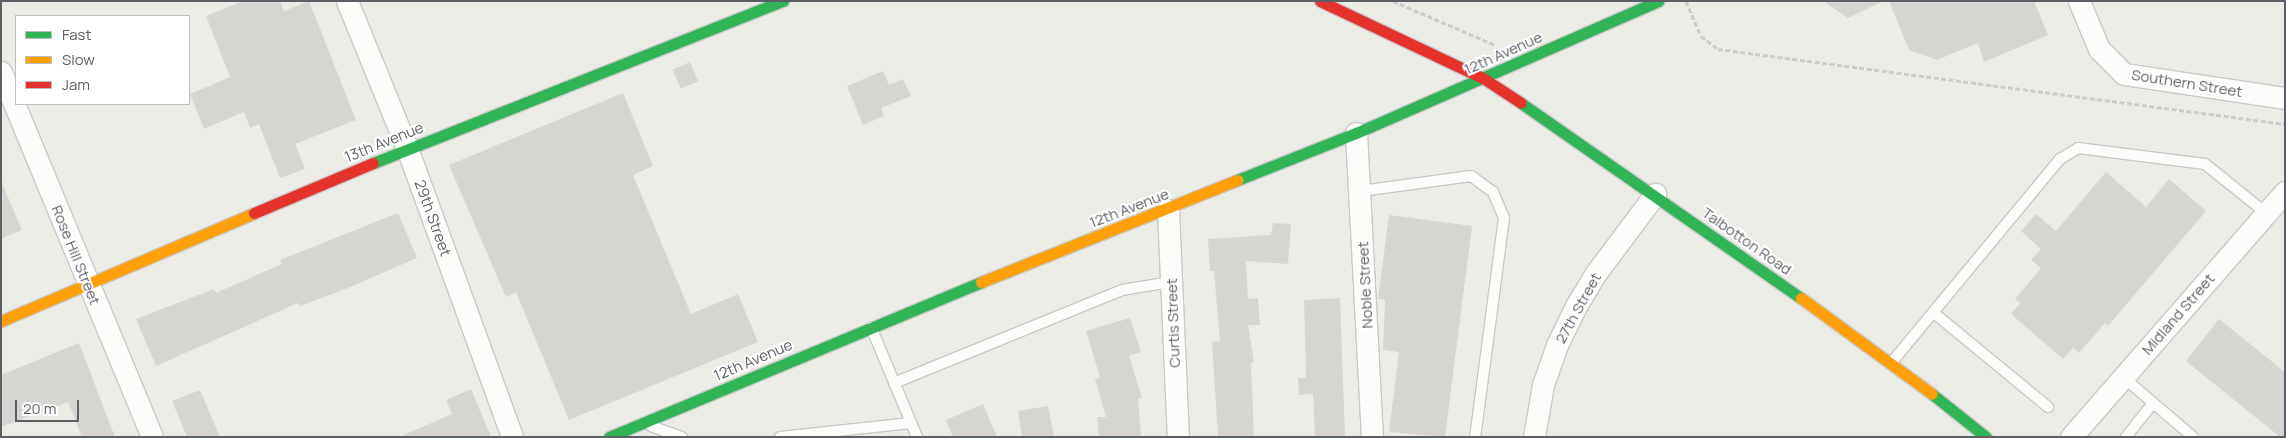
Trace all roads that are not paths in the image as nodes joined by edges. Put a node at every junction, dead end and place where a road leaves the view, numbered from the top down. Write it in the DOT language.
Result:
graph roads {
  1 [pos="347,1"];
  2 [pos="783,1"];
  3 [pos="1320,1"];
  4 [pos="1658,1"];
  5 [pos="2079,1"];
  6 [pos="1,72"];
  7 [pos="1483,78"];
  8 [pos="2285,98"];
  9 [pos="1356,133"];
  10 [pos="407,148"];
  11 [pos="1361,192"];
  12 [pos="2285,192"];
  13 [pos="1655,194"];
  14 [pos="1168,210"];
  15 [pos="2266,213"];
  16 [pos="1171,282"];
  17 [pos="87,283"];
  18 [pos="1934,313"];
  19 [pos="1,321"];
  20 [pos="871,327"];
  21 [pos="1892,362"];
  22 [pos="2123,377"];
  23 [pos="894,383"];
  24 [pos="2153,403"];
  25 [pos="2048,407"];
  26 [pos="643,423"];
  27 [pos="912,423"];
  28 [pos="152,437"];
  29 [pos="512,437"];
  30 [pos="609,437"];
  31 [pos="682,437"];
  32 [pos="780,437"];
  33 [pos="917,437"];
  34 [pos="1178,437"];
  35 [pos="1372,437"];
  36 [pos="1475,437"];
  37 [pos="1534,437"];
  38 [pos="1986,437"];
  39 [pos="2071,437"];
  40 [pos="2126,437"];
  41 [pos="2194,437"];
  1 -- 10 [label="street, 29th Street"];
  2 -- 10 [label="street, 13th Avenue"];
  3 -- 7 [label="street, Talbotton Road"];
  4 -- 7 [label="street, 12th Avenue"];
  5 -- 8 [label="street, Southern Street"];
  6 -- 17 [label="street, Rose Hill Street"];
  7 -- 9 [label="street, 12th Avenue"];
  7 -- 13 [label="street, Talbotton Road"];
  9 -- 11 [label="street, Noble Street"];
  9 -- 14 [label="street, 12th Avenue"];
  10 -- 17 [label="street, 13th Avenue"];
  10 -- 29 [label="street, 29th Street"];
  11 -- 35 [label="street, Noble Street"];
  11 -- 36 [label="lane"];
  12 -- 15 [label="street, Midland Street"];
  13 -- 21 [label="street, Talbotton Road"];
  13 -- 37 [label="street, 27th Street"];
  14 -- 16 [label="street, Curtis Street"];
  14 -- 20 [label="street, 12th Avenue"];
  15 -- 18 [label="lane"];
  15 -- 22 [label="street, Midland Street"];
  16 -- 23 [label="lane"];
  16 -- 34 [label="street, Curtis Street"];
  17 -- 19 [label="street, 13th Avenue"];
  17 -- 28 [label="street, Rose Hill Street"];
  18 -- 21 [label="lane"];
  18 -- 25 [label="lane"];
  20 -- 23 [label="lane"];
  20 -- 26 [label="street, 12th Avenue"];
  21 -- 38 [label="street, Talbotton Road"];
  22 -- 24 [label="lane"];
  22 -- 39 [label="street, Midland Street"];
  23 -- 27 [label="lane"];
  24 -- 40 [label="lane"];
  24 -- 41 [label="lane"];
  26 -- 30 [label="street, 12th Avenue"];
  26 -- 31 [label="lane"];
  27 -- 32 [label="lane"];
  27 -- 33 [label="lane"];
}
